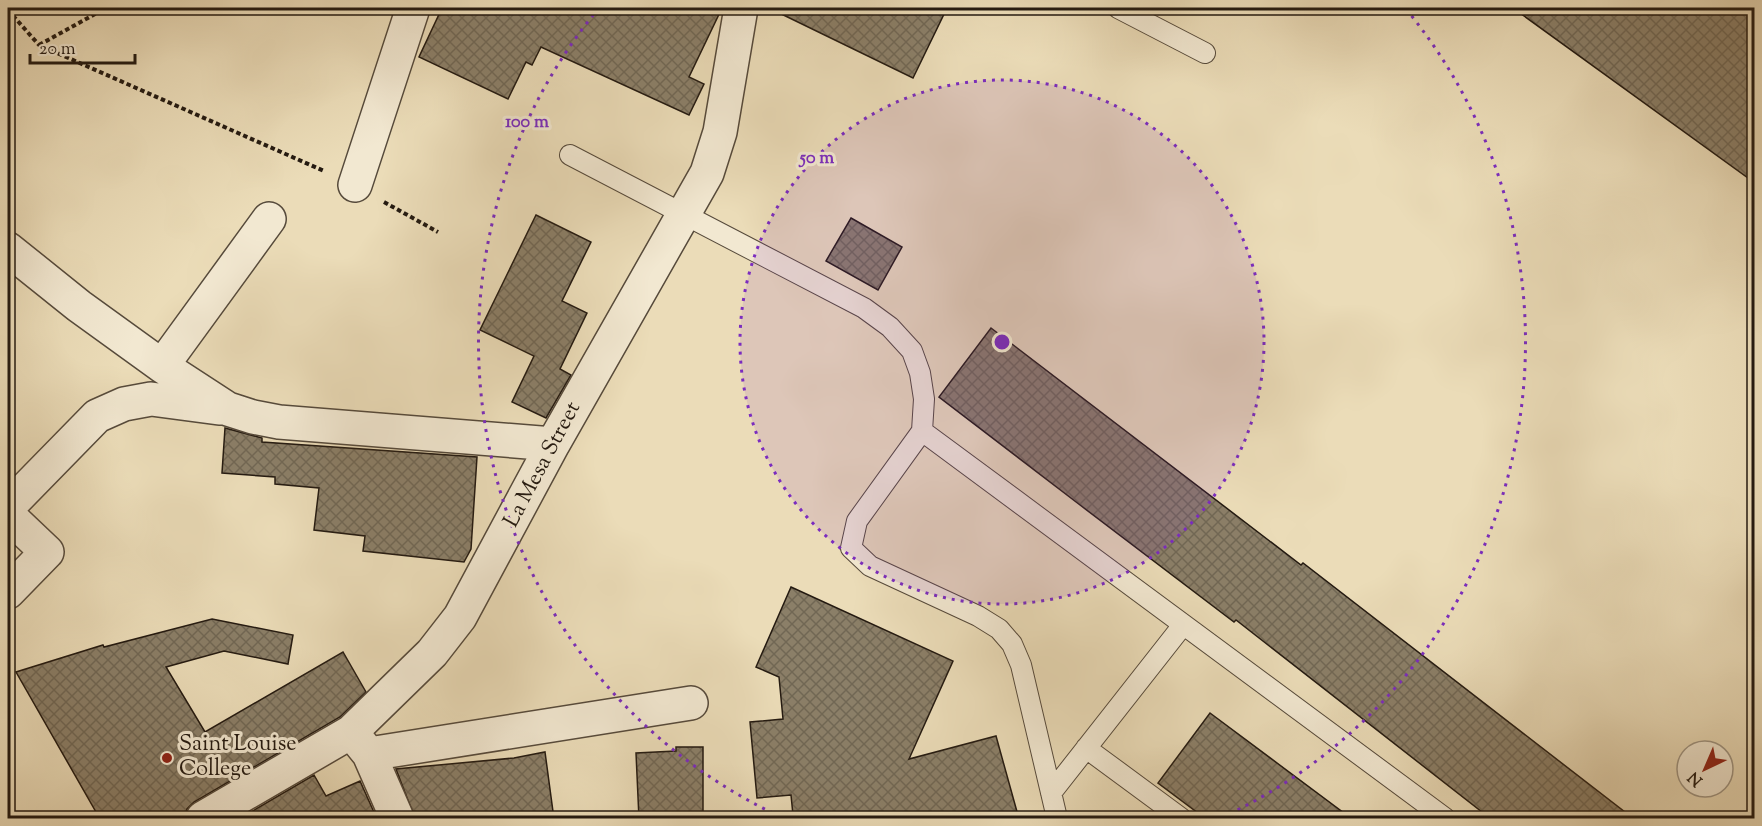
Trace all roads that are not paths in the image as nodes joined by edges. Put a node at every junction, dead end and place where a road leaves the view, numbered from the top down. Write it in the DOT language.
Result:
graph roads {
  1 [pos="413,8"];
  2 [pos="741,8"];
  3 [pos="1118,8"];
  4 [pos="1205,53"];
  5 [pos="570,155"];
  6 [pos="355,185"];
  7 [pos="684,215"];
  8 [pos="268,219"];
  9 [pos="8,249"];
  10 [pos="162,366"];
  11 [pos="228,409"];
  12 [pos="922,431"];
  13 [pos="553,444"];
  14 [pos="8,507"];
  15 [pos="8,515"];
  16 [pos="8,592"];
  17 [pos="1183,625"];
  18 [pos="691,703"];
  19 [pos="360,743"];
  20 [pos="1086,748"];
  21 [pos="1051,793"];
  22 [pos="203,819"];
  23 [pos="397,819"];
  24 [pos="1057,819"];
  25 [pos="1181,819"];
  26 [pos="1445,819"];
  1 -- 6 [label="street"];
  2 -- 7 [label="street, La Mesa Street"];
  3 -- 4 [label="lane"];
  5 -- 7 [label="lane"];
  7 -- 12 [label="lane"];
  7 -- 13 [label="street, La Mesa Street"];
  8 -- 10 [label="street"];
  9 -- 10 [label="street"];
  10 -- 11 [label="street"];
  11 -- 13 [label="street"];
  11 -- 14 [label="street"];
  12 -- 17 [label="lane"];
  12 -- 21 [label="lane"];
  13 -- 19 [label="street, La Mesa Street"];
  15 -- 16 [label="street"];
  17 -- 20 [label="lane"];
  17 -- 26 [label="lane"];
  18 -- 19 [label="street"];
  19 -- 22 [label="street, La Mesa Street"];
  19 -- 23 [label="street"];
  20 -- 21 [label="lane"];
  20 -- 25 [label="lane"];
  21 -- 24 [label="lane"];
}
